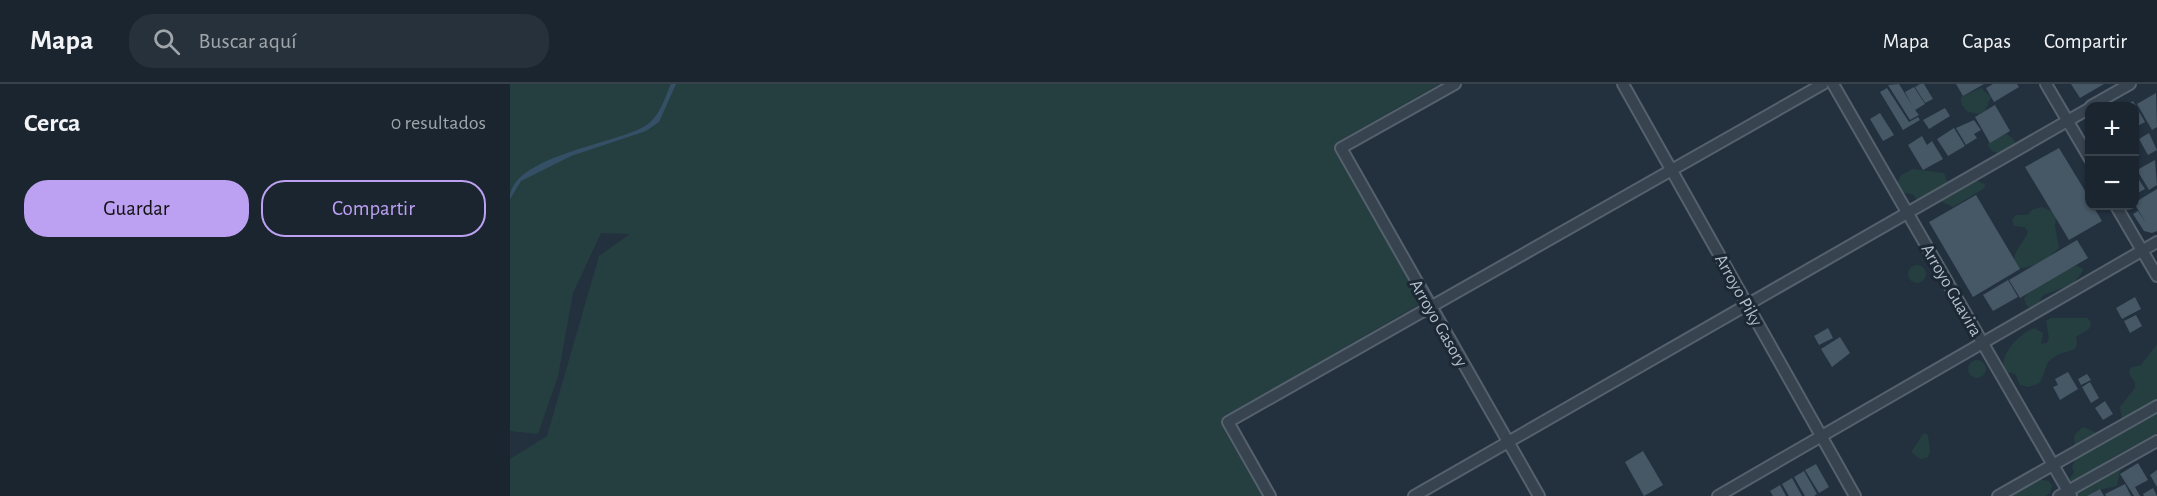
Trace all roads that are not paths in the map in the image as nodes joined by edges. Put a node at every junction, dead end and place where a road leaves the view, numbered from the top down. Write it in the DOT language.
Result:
graph roads {
  1 [pos="1455,84"];
  2 [pos="1623,84"];
  3 [pos="1823,84"];
  4 [pos="1833,84"];
  5 [pos="2046,84"];
  6 [pos="2130,84"];
  7 [pos="2099,102"];
  8 [pos="2085,110"];
  9 [pos="2067,120"];
  10 [pos="2088,156"];
  11 [pos="1672,170"];
  12 [pos="2118,210"];
  13 [pos="1908,213"];
  14 [pos="2157,242"];
  15 [pos="2142,250"];
  16 [pos="2157,276"];
  17 [pos="1748,305"];
  18 [pos="1430,307"];
  19 [pos="1983,343"];
  20 [pos="2157,406"];
  21 [pos="1821,436"];
  22 [pos="2157,441"];
  23 [pos="1509,444"];
  24 [pos="2053,465"];
  25 [pos="2066,494"];
  26 [pos="1270,496"];
  27 [pos="1414,496"];
  28 [pos="1539,496"];
  29 [pos="1718,496"];
  30 [pos="1855,496"];
  31 [pos="1998,496"];
  1 -- 18 [label="street, Arroyo Gasory"];
  2 -- 11 [label="street, Arroyo Piky"];
  3 -- 11 [label="street"];
  4 -- 13 [label="street, Arroyo Guavira"];
  5 -- 9 [label="street"];
  6 -- 7 [label="street"];
  8 -- 9 [label="street"];
  9 -- 10 [label="street"];
  9 -- 13 [label="street"];
  11 -- 17 [label="street, Arroyo Piky"];
  11 -- 18 [label="street"];
  12 -- 15 [label="street"];
  13 -- 17 [label="street"];
  13 -- 19 [label="street, Arroyo Guavira"];
  14 -- 15 [label="street"];
  15 -- 16 [label="street"];
  15 -- 19 [label="street"];
  17 -- 21 [label="street, Arroyo Piky"];
  17 -- 23 [label="street"];
  18 -- 23 [label="street, Arroyo Gasory"];
  18 -- 26 [label="street"];
  19 -- 21 [label="street"];
  19 -- 24 [label="street, Arroyo Guavira"];
  20 -- 24 [label="street"];
  21 -- 29 [label="street"];
  21 -- 30 [label="street, Arroyo Piky"];
  22 -- 25 [label="street"];
  23 -- 27 [label="street"];
  23 -- 28 [label="street, Arroyo Gasory"];
  24 -- 25 [label="street, Arroyo Guavira"];
  24 -- 31 [label="street"];
}
